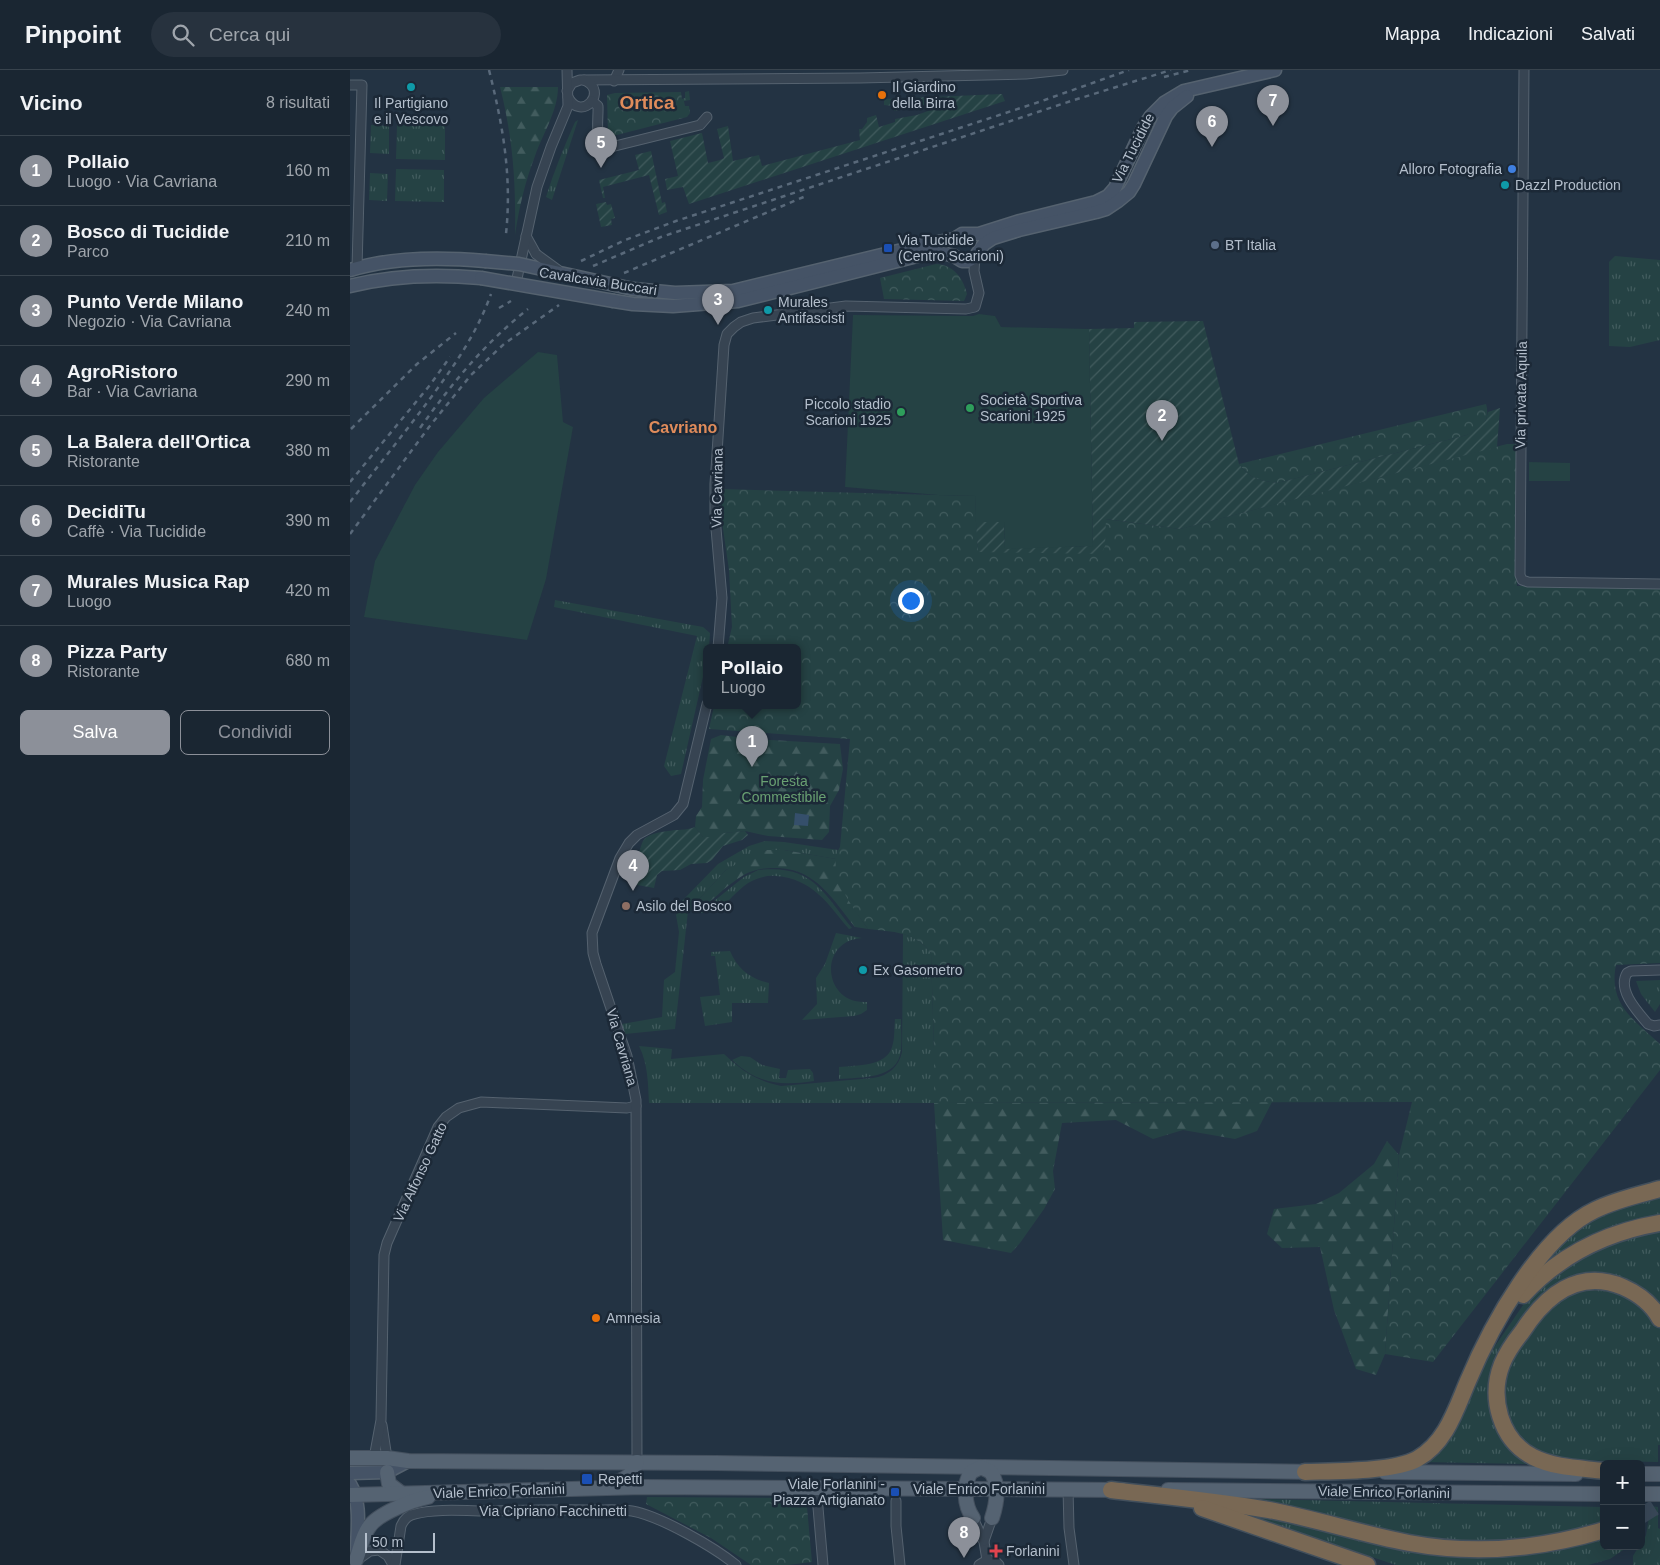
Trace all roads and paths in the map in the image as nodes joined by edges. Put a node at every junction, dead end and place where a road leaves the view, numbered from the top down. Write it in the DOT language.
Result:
graph roads {
  1 [pos="619,70"];
  2 [pos="1063,70"];
  3 [pos="1275,70"];
  4 [pos="1524,70"];
  5 [pos="739,75"];
  6 [pos="570,76"];
  7 [pos="584,80"];
  8 [pos="614,80"];
  9 [pos="350,85"];
  10 [pos="1202,87"];
  11 [pos="567,94"];
  12 [pos="594,97"];
  13 [pos="578,107"];
  14 [pos="565,114"];
  15 [pos="707,117"];
  16 [pos="1154,141"];
  17 [pos="1136,142"];
  18 [pos="1146,157"];
  19 [pos="972,235"];
  20 [pos="526,236"];
  21 [pos="954,239"];
  22 [pos="968,256"];
  23 [pos="519,264"];
  24 [pos="851,268"];
  25 [pos="354,269"];
  26 [pos="569,276"];
  27 [pos="516,283"];
  28 [pos="350,286"];
  29 [pos="1660,584"];
  30 [pos="718,644"];
  31 [pos="706,709"];
  32 [pos="1660,970"];
  33 [pos="1660,1026"];
  34 [pos="636,1106"];
  35 [pos="1660,1189"];
  36 [pos="1660,1223"];
  37 [pos="1660,1319"];
  38 [pos="1469,1378"];
  39 [pos="381,1420"];
  40 [pos="350,1458"];
  41 [pos="383,1462"];
  42 [pos="637,1462"];
  43 [pos="981,1467"];
  44 [pos="1600,1471"];
  45 [pos="1305,1472"];
  46 [pos="1600,1472"];
  47 [pos="350,1473"];
  48 [pos="1645,1474"];
  49 [pos="1660,1474"];
  50 [pos="810,1488"];
  51 [pos="554,1489"];
  52 [pos="966,1489"];
  53 [pos="996,1489"];
  54 [pos="1068,1489"];
  55 [pos="1111,1490"];
  56 [pos="352,1491"];
  57 [pos="466,1492"];
  58 [pos="401,1493"];
  59 [pos="1600,1494"];
  60 [pos="1645,1494"];
  61 [pos="1660,1494"];
  62 [pos="896,1501"];
  63 [pos="973,1518"];
  64 [pos="992,1518"];
  65 [pos="1600,1531"];
  66 [pos="984,1542"];
  67 [pos="356,1563"];
  68 [pos="983,1563"];
  69 [pos="394,1565"];
  70 [pos="736,1565"];
  71 [pos="823,1565"];
  72 [pos="900,1565"];
  73 [pos="999,1565"];
  74 [pos="1074,1565"];
  75 [pos="1367,1565"];
  1 -- 8 [label="street"];
  2 -- 5 [label="street"];
  3 -- 10 [label="street"];
  4 -- 29 [label="street, Via privata Aquila"];
  5 -- 8 [label="street"];
  6 -- 7 [label="street"];
  6 -- 11 [label="street"];
  7 -- 8 [label="street"];
  7 -- 12 [label="street"];
  8 -- 12 [label="street"];
  9 -- 25 [label="street"];
  10 -- 16 [label="street, Via Tucidide"];
  10 -- 17 [label="street, Via Tucidide"];
  11 -- 13 [label="street"];
  11 -- 14 [label="street"];
  12 -- 13 [label="street"];
  12 -- 15 [label="street"];
  13 -- 14 [label="street"];
  14 -- 20 [label="street"];
  16 -- 17 [label="street"];
  16 -- 18 [label="street, Via Tucidide"];
  17 -- 18 [label="street"];
  17 -- 19 [label="street, Via Tucidide"];
  18 -- 22 [label="street, Via Tucidide"];
  19 -- 21 [label="street, Via Tucidide"];
  19 -- 22 [label="street"];
  20 -- 23 [label="street"];
  20 -- 26 [label="street, Cavalcavia Buccari, bridge"];
  21 -- 22 [label="street"];
  21 -- 24 [label="street, Via Tucidide"];
  22 -- 24 [label="street"];
  22 -- 30 [label="street, Via Cavriana"];
  23 -- 25 [label="street, Cavalcavia Buccari, bridge"];
  23 -- 26 [label="street, Cavalcavia Buccari, bridge"];
  23 -- 27 [label="street"];
  24 -- 26 [label="street, Cavalcavia Buccari, bridge"];
  24 -- 27 [label="street, Cavalcavia Buccari, bridge"];
  27 -- 28 [label="street, Cavalcavia Buccari, bridge"];
  31 -- 34 [label="street, Via Cavriana"];
  32 -- 33 [label="street"];
  34 -- 39 [label="street, Via Alfonso Gatto"];
  34 -- 42 [label="street, Via Cavriana"];
  35 -- 38 [label="highway"];
  36 -- 38 [label="highway"];
  37 -- 44 [label="highway"];
  38 -- 45 [label="highway"];
  39 -- 41 [label="street, Via Alfonso Gatto"];
  39 -- 41 [label="street, Via Alfonso Gatto"];
  40 -- 41 [label="main road, Viale Enrico Forlanini"];
  41 -- 42 [label="main road, Viale Enrico Forlanini"];
  41 -- 47 [label="street, Viale Enrico Forlanini"];
  41 -- 58 [label="main road"];
  42 -- 43 [label="main road, Viale Enrico Forlanini"];
  42 -- 51 [label="main road"];
  43 -- 45 [label="main road, Viale Enrico Forlanini"];
  43 -- 52 [label="main road"];
  43 -- 53 [label="main road"];
  45 -- 46 [label="main road, Viale Enrico Forlanini"];
  48 -- 49 [label="main road"];
  50 -- 51 [label="main road, Viale Enrico Forlanini"];
  50 -- 52 [label="main road, Viale Enrico Forlanini"];
  50 -- 71 [label="street"];
  51 -- 57 [label="main road, Viale Enrico Forlanini"];
  52 -- 53 [label="main road, Viale Enrico Forlanini"];
  52 -- 63 [label="main road"];
  53 -- 54 [label="main road, Viale Enrico Forlanini"];
  53 -- 64 [label="main road"];
  54 -- 55 [label="main road, Viale Enrico Forlanini"];
  54 -- 74 [label="street"];
  55 -- 59 [label="main road, Viale Enrico Forlanini"];
  55 -- 65 [label="highway"];
  55 -- 75 [label="highway"];
  56 -- 58 [label="main road, Viale Enrico Forlanini"];
  56 -- 67 [label="street"];
  57 -- 58 [label="main road, Viale Enrico Forlanini"];
  57 -- 67 [label="main road"];
  60 -- 61 [label="main road"];
  62 -- 72 [label="street"];
  63 -- 64 [label="street"];
  63 -- 66 [label="street"];
  64 -- 66 [label="street"];
  66 -- 68 [label="street"];
  67 -- 69 [label="street"];
  68 -- 73 [label="street"];
  69 -- 70 [label="street, Via Cipriano Facchinetti"];
}
